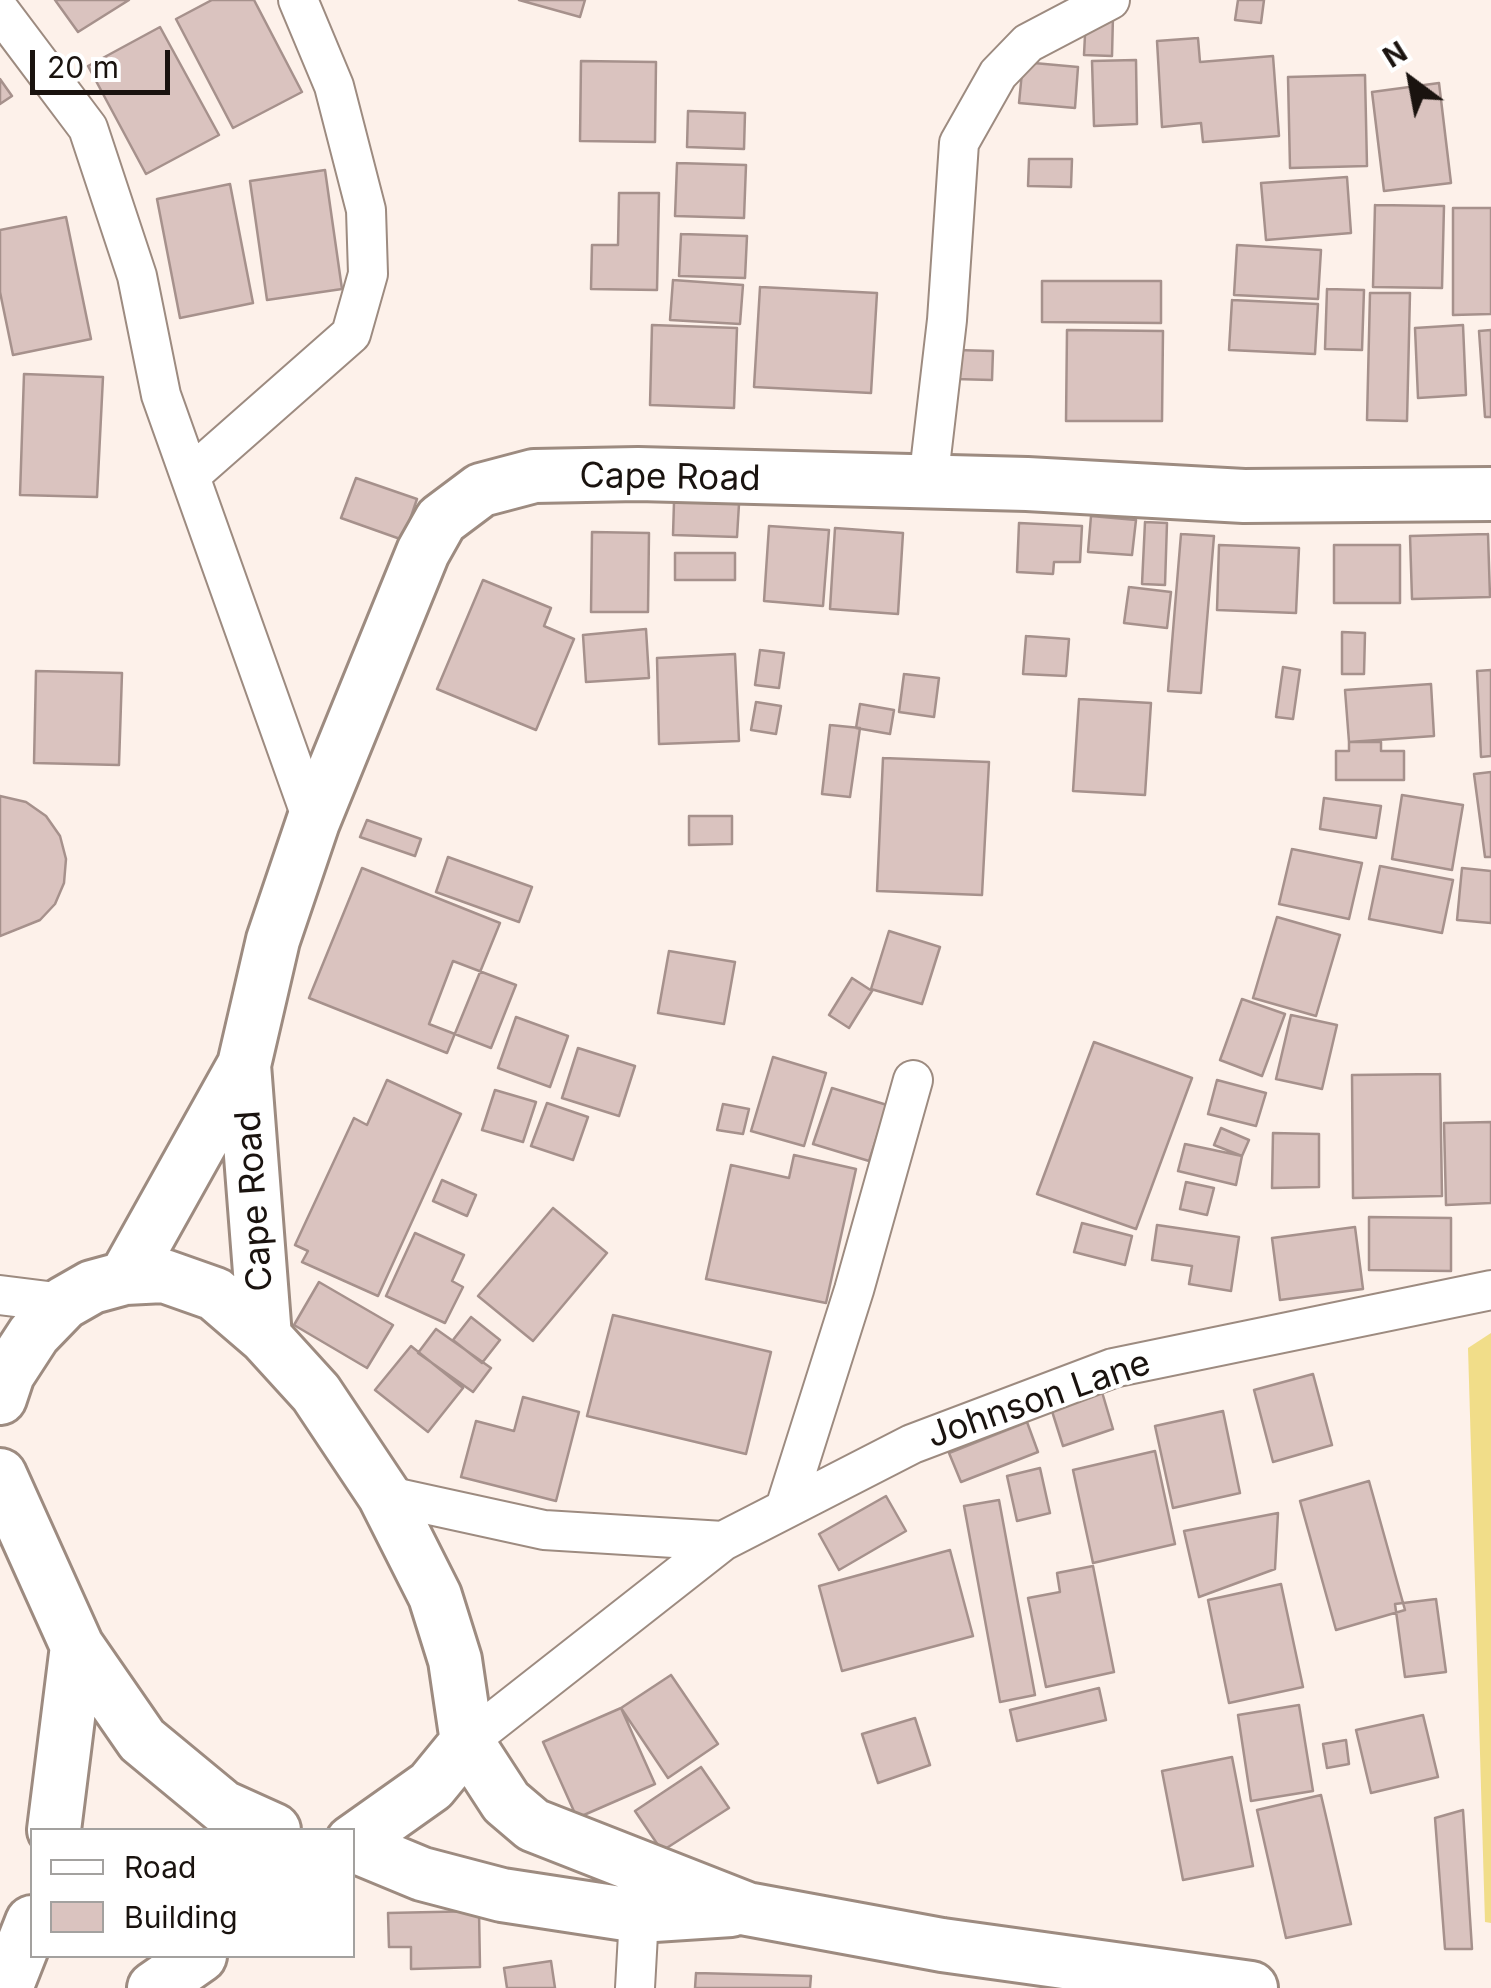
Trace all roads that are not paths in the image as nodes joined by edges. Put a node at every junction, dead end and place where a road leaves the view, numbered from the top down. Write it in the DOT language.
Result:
graph roads {
  1 [pos="298,0"];
  2 [pos="1110,0"];
  3 [pos="0,11"];
  4 [pos="192,474"];
  5 [pos="928,482"];
  6 [pos="1491,494"];
  7 [pos="312,822"];
  8 [pos="244,1064"];
  9 [pos="913,1080"];
  10 [pos="124,1278"];
  11 [pos="1491,1290"];
  12 [pos="0,1295"];
  13 [pos="64,1303"];
  14 [pos="265,1337"];
  15 [pos="0,1398"];
  16 [pos="0,1475"];
  17 [pos="1,1484"];
  18 [pos="384,1495"];
  19 [pos="786,1505"];
  20 [pos="723,1541"];
  21 [pos="77,1646"];
  22 [pos="468,1742"];
  23 [pos="54,1828"];
  24 [pos="270,1828"];
  25 [pos="355,1842"];
  26 [pos="355,1845"];
  27 [pos="747,1909"];
  28 [pos="640,1916"];
  29 [pos="30,1927"];
  30 [pos="197,1958"];
  31 [pos="6,1988"];
  32 [pos="154,1988"];
  33 [pos="635,1988"];
  34 [pos="1251,1988"];
  1 -- 4 [label="street"];
  2 -- 5 [label="street"];
  3 -- 4 [label="street"];
  4 -- 7 [label="street"];
  5 -- 6 [label="main road, Cape Road"];
  5 -- 7 [label="main road, Cape Road"];
  7 -- 8 [label="main road, Cape Road"];
  8 -- 10 [label="main road, Cape Road"];
  8 -- 14 [label="main road, Cape Road"];
  9 -- 19 [label="street"];
  10 -- 13 [label="main road"];
  10 -- 14 [label="main road"];
  11 -- 19 [label="street, Johnson Lane"];
  12 -- 13 [label="street"];
  13 -- 15 [label="main road"];
  14 -- 18 [label="main road"];
  16 -- 17 [label="main road"];
  17 -- 21 [label="main road"];
  18 -- 20 [label="street"];
  18 -- 22 [label="main road"];
  19 -- 20 [label="street, Johnson Lane"];
  20 -- 22 [label="street, Johnson Lane"];
  21 -- 23 [label="main road"];
  21 -- 24 [label="main road"];
  22 -- 25 [label="main road"];
  22 -- 27 [label="main road"];
  26 -- 28 [label="main road"];
  27 -- 28 [label="main road"];
  27 -- 34 [label="main road"];
  28 -- 33 [label="street"];
  29 -- 31 [label="main road"];
  30 -- 32 [label="main road"];
}
